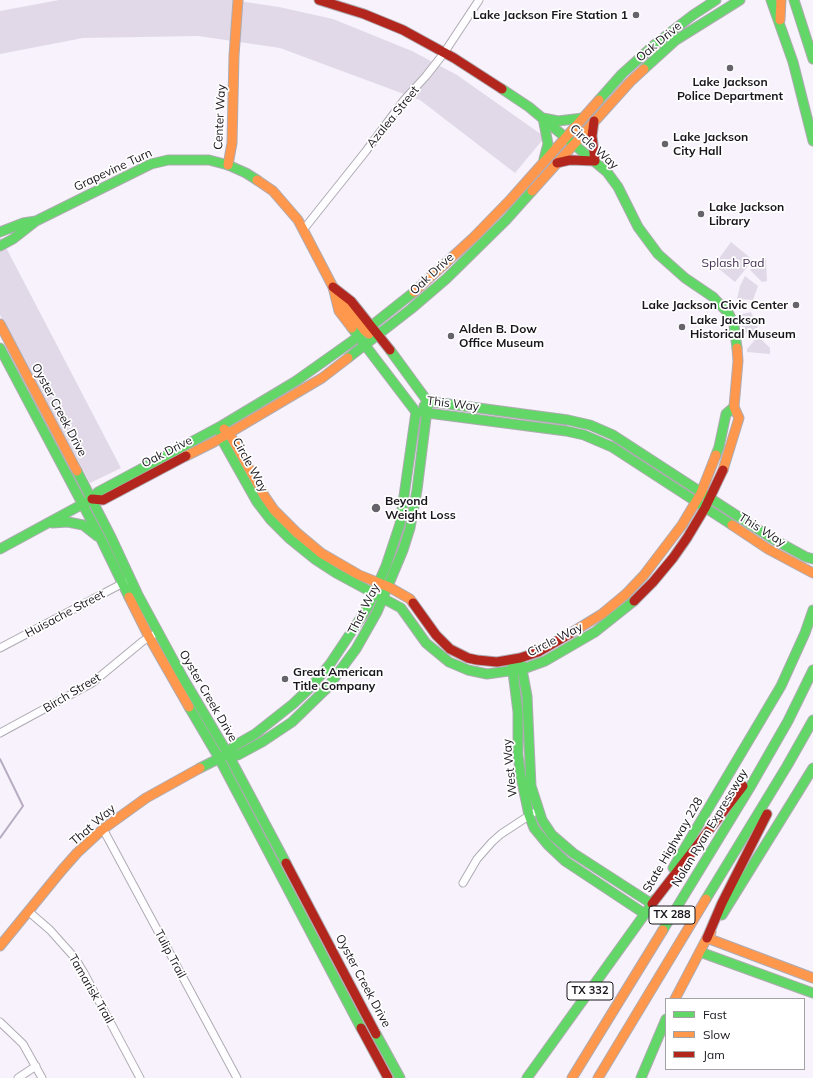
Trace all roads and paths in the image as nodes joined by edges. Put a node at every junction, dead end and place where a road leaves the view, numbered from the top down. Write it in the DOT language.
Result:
graph roads {
  1 [pos="238,0"];
  2 [pos="319,0"];
  3 [pos="479,0"];
  4 [pos="740,0"];
  5 [pos="770,0"];
  6 [pos="781,0"];
  7 [pos="794,0"];
  8 [pos="714,1"];
  9 [pos="719,12"];
  10 [pos="693,15"];
  11 [pos="700,24"];
  12 [pos="781,30"];
  13 [pos="663,38"];
  14 [pos="668,47"];
  15 [pos="444,53"];
  16 [pos="813,59"];
  17 [pos="622,74"];
  18 [pos="630,82"];
  19 [pos="543,118"];
  20 [pos="583,118"];
  21 [pos="594,121"];
  22 [pos="566,137"];
  23 [pos="813,141"];
  24 [pos="574,144"];
  25 [pos="595,161"];
  26 [pos="557,163"];
  27 [pos="542,164"];
  28 [pos="228,165"];
  29 [pos="36,221"];
  30 [pos="302,230"];
  31 [pos="0,232"];
  32 [pos="0,246"];
  33 [pos="333,287"];
  34 [pos="0,324"];
  35 [pos="365,331"];
  36 [pos="378,334"];
  37 [pos="365,345"];
  38 [pos="0,348"];
  39 [pos="428,402"];
  40 [pos="734,407"];
  41 [pos="416,412"];
  42 [pos="427,413"];
  43 [pos="221,426"];
  44 [pos="225,435"];
  45 [pos="701,493"];
  46 [pos="92,499"];
  47 [pos="710,499"];
  48 [pos="696,502"];
  49 [pos="83,504"];
  50 [pos="705,508"];
  51 [pos="48,524"];
  52 [pos="101,539"];
  53 [pos="0,549"];
  54 [pos="813,559"];
  55 [pos="813,573"];
  56 [pos="131,579"];
  57 [pos="379,583"];
  58 [pos="122,584"];
  59 [pos="389,587"];
  60 [pos="375,593"];
  61 [pos="384,598"];
  62 [pos="813,610"];
  63 [pos="813,626"];
  64 [pos="158,632"];
  65 [pos="805,634"];
  66 [pos="149,637"];
  67 [pos="0,648"];
  68 [pos="516,659"];
  69 [pos="518,670"];
  70 [pos="813,670"];
  71 [pos="280,715"];
  72 [pos="292,722"];
  73 [pos="811,724"];
  74 [pos="0,734"];
  75 [pos="770,752"];
  76 [pos="228,754"];
  77 [pos="219,758"];
  78 [pos="787,766"];
  79 [pos="813,768"];
  80 [pos="530,775"];
  81 [pos="521,777"];
  82 [pos="538,809"];
  83 [pos="529,815"];
  84 [pos="103,829"];
  85 [pos="563,846"];
  86 [pos="556,853"];
  87 [pos="613,879"];
  88 [pos="462,883"];
  89 [pos="606,888"];
  90 [pos="652,904"];
  91 [pos="28,911"];
  92 [pos="645,914"];
  93 [pos="707,938"];
  94 [pos="0,946"];
  95 [pos="729,947"];
  96 [pos="700,952"];
  97 [pos="725,961"];
  98 [pos="813,978"];
  99 [pos="813,993"];
  100 [pos="676,998"];
  101 [pos="665,1021"];
  102 [pos="0,1022"];
  103 [pos="36,1066"];
  104 [pos="18,1078"];
  105 [pos="42,1078"];
  106 [pos="140,1078"];
  107 [pos="237,1078"];
  108 [pos="388,1078"];
  109 [pos="400,1078"];
  110 [pos="527,1078"];
  111 [pos="572,1078"];
  112 [pos="598,1078"];
  113 [pos="641,1078"];
  1 -- 28 [label="main road, Center Way"];
  2 -- 15 [label="main road, Circle Way"];
  3 -- 15 [label="street, Azalea Street"];
  4 -- 9 [label="main road, Oak Drive"];
  5 -- 12 [label="main road"];
  6 -- 12 [label="main road"];
  7 -- 16 [label="main road"];
  8 -- 9 [label="main road"];
  8 -- 10 [label="main road, Oak Drive"];
  9 -- 11 [label="main road, Oak Drive"];
  10 -- 11 [label="main road"];
  10 -- 13 [label="main road, Oak Drive"];
  11 -- 14 [label="main road, Oak Drive"];
  12 -- 23 [label="main road"];
  13 -- 14 [label="main road"];
  13 -- 17 [label="main road, Oak Drive"];
  14 -- 18 [label="main road, Oak Drive"];
  15 -- 19 [label="main road, Circle Way"];
  15 -- 30 [label="street, Azalea Street"];
  17 -- 18 [label="main road"];
  17 -- 20 [label="main road, Oak Drive"];
  18 -- 21 [label="main road, Oak Drive"];
  19 -- 20 [label="main road"];
  19 -- 22 [label="main road, Circle Way"];
  19 -- 27 [label="main road"];
  20 -- 22 [label="main road, Oak Drive"];
  21 -- 24 [label="main road, Oak Drive"];
  21 -- 25 [label="main road"];
  22 -- 24 [label="main road, Circle Way"];
  22 -- 27 [label="main road, Oak Drive"];
  24 -- 25 [label="main road, Circle Way"];
  24 -- 26 [label="main road, Oak Drive"];
  25 -- 26 [label="main road"];
  25 -- 40 [label="main road, Circle Way"];
  26 -- 36 [label="main road, Oak Drive"];
  27 -- 35 [label="main road, Oak Drive"];
  28 -- 29 [label="main road, Grapevine Turn"];
  28 -- 30 [label="main road, Center Way"];
  29 -- 31 [label="main road, Grapevine Turn"];
  29 -- 32 [label="main road, Grapevine Turn"];
  30 -- 33 [label="main road, Center Way"];
  33 -- 35 [label="main road, Center Way"];
  33 -- 35 [label="main road, Center Way"];
  34 -- 46 [label="main road, Oyster Creek Drive"];
  35 -- 36 [label="main road, Center Way"];
  35 -- 37 [label="main road, Center Way"];
  35 -- 43 [label="main road, Oak Drive"];
  36 -- 37 [label="main road, Oak Drive"];
  36 -- 39 [label="main road, Center Way"];
  37 -- 41 [label="main road, Center Way"];
  37 -- 44 [label="main road, Oak Drive"];
  38 -- 49 [label="main road, Oyster Creek Drive"];
  39 -- 41 [label="main road, This Way"];
  39 -- 42 [label="main road"];
  39 -- 45 [label="main road, This Way"];
  40 -- 45 [label="main road, Circle Way"];
  40 -- 47 [label="main road, Circle Way"];
  41 -- 42 [label="main road, This Way"];
  41 -- 57 [label="main road, That Way"];
  42 -- 48 [label="main road, This Way"];
  42 -- 59 [label="main road, That Way"];
  43 -- 44 [label="main road, Circle Way"];
  43 -- 46 [label="main road, Oak Drive"];
  44 -- 46 [label="main road, Oak Drive"];
  44 -- 57 [label="main road, Circle Way"];
  44 -- 60 [label="main road, Circle Way"];
  45 -- 47 [label="main road, This Way"];
  45 -- 48 [label="main road, Circle Way"];
  46 -- 49 [label="main road, Oak Drive"];
  46 -- 56 [label="main road, Oyster Creek Drive"];
  47 -- 50 [label="main road, Circle Way"];
  47 -- 54 [label="main road, This Way"];
  48 -- 50 [label="main road, This Way"];
  48 -- 68 [label="main road, Circle Way"];
  49 -- 51 [label="main road, Oak Drive"];
  49 -- 52 [label="main road, Oyster Creek Drive"];
  50 -- 55 [label="main road, This Way"];
  50 -- 69 [label="main road, Circle Way"];
  51 -- 52 [label="main road"];
  51 -- 53 [label="main road, Oak Drive"];
  52 -- 58 [label="main road, Oyster Creek Drive"];
  56 -- 58 [label="street, Huisache Street"];
  56 -- 64 [label="main road, Oyster Creek Drive"];
  57 -- 59 [label="main road, Circle Way"];
  57 -- 60 [label="main road, That Way"];
  58 -- 66 [label="main road, Oyster Creek Drive"];
  58 -- 67 [label="street, Huisache Street"];
  59 -- 61 [label="main road, That Way"];
  59 -- 68 [label="main road, Circle Way"];
  60 -- 61 [label="main road, Circle Way"];
  60 -- 71 [label="main road, That Way"];
  61 -- 69 [label="main road, Circle Way"];
  61 -- 72 [label="main road, That Way"];
  62 -- 65 [label="main road, State Highway 228"];
  63 -- 65 [label="main road"];
  64 -- 66 [label="street, Birch Street"];
  64 -- 76 [label="main road, Oyster Creek Drive"];
  65 -- 90 [label="main road, State Highway 228"];
  66 -- 74 [label="street, Birch Street"];
  66 -- 77 [label="main road, Oyster Creek Drive"];
  68 -- 69 [label="main road, West Way"];
  69 -- 80 [label="main road, West Way"];
  69 -- 81 [label="main road, West Way"];
  70 -- 75 [label="main road, Nolan Ryan Expressway / TX 288"];
  71 -- 72 [label="main road"];
  71 -- 76 [label="main road, That Way"];
  72 -- 76 [label="main road, That Way"];
  73 -- 78 [label="main road, TX 288"];
  75 -- 90 [label="main road"];
  75 -- 111 [label="main road, Nolan Ryan Expressway / TX 288"];
  76 -- 77 [label="main road, That Way"];
  76 -- 109 [label="main road, Oyster Creek Drive"];
  77 -- 84 [label="main road, That Way"];
  77 -- 108 [label="main road, Oyster Creek Drive"];
  78 -- 93 [label="main road"];
  78 -- 112 [label="main road, TX 288"];
  79 -- 93 [label="main road"];
  80 -- 81 [label="main road"];
  80 -- 82 [label="main road, West Way"];
  81 -- 83 [label="main road, West Way"];
  82 -- 83 [label="street"];
  82 -- 85 [label="main road, West Way"];
  83 -- 86 [label="main road, West Way"];
  83 -- 88 [label="street"];
  84 -- 91 [label="main road, That Way"];
  84 -- 107 [label="street, Tulip Trail"];
  85 -- 86 [label="main road"];
  85 -- 87 [label="main road, West Way"];
  86 -- 89 [label="main road, West Way"];
  87 -- 89 [label="main road"];
  87 -- 90 [label="main road, West Way"];
  89 -- 92 [label="main road, West Way"];
  90 -- 92 [label="main road, State Highway 228 / TX 332"];
  91 -- 94 [label="main road, That Way"];
  91 -- 106 [label="street, Tamarisk Trail"];
  92 -- 110 [label="main road, State Highway 228 / TX 332"];
  93 -- 95 [label="main road"];
  93 -- 96 [label="main road"];
  95 -- 97 [label="main road"];
  95 -- 98 [label="main road"];
  96 -- 97 [label="main road"];
  96 -- 100 [label="main road"];
  97 -- 99 [label="main road"];
  101 -- 113 [label="main road"];
  102 -- 103 [label="street"];
  103 -- 104 [label="street"];
  103 -- 105 [label="street"];
}
